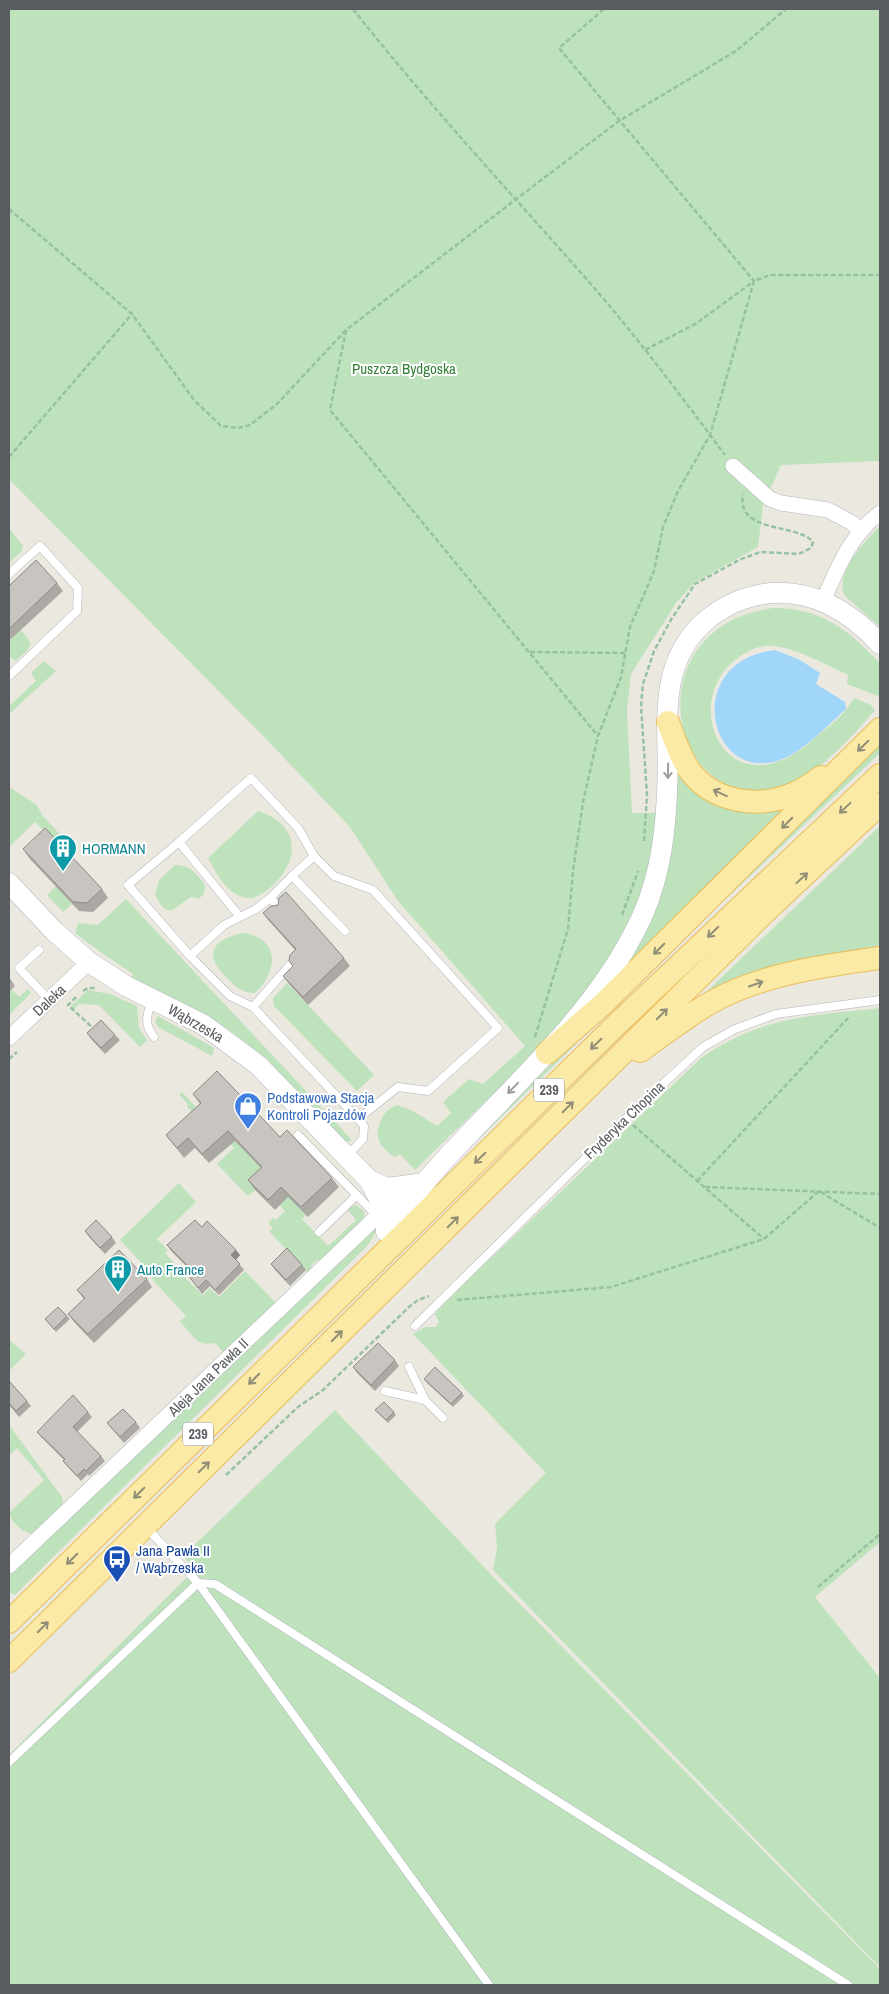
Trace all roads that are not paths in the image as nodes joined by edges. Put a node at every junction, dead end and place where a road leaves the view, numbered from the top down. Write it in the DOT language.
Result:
graph roads {
  1 [pos="733,466"];
  2 [pos="880,513"];
  3 [pos="861,530"];
  4 [pos="9,574"];
  5 [pos="823,601"];
  6 [pos="880,644"];
  7 [pos="9,676"];
  8 [pos="668,722"];
  9 [pos="880,729"];
  10 [pos="845,762"];
  11 [pos="880,775"];
  12 [pos="880,804"];
  13 [pos="180,842"];
  14 [pos="314,856"];
  15 [pos="292,876"];
  16 [pos="10,887"];
  17 [pos="270,898"];
  18 [pos="280,909"];
  19 [pos="240,917"];
  20 [pos="345,931"];
  21 [pos="39,950"];
  22 [pos="190,956"];
  23 [pos="880,958"];
  24 [pos="89,962"];
  25 [pos="290,965"];
  26 [pos="153,999"];
  27 [pos="49,1000"];
  28 [pos="880,1000"];
  29 [pos="252,1007"];
  30 [pos="154,1037"];
  31 [pos="9,1038"];
  32 [pos="541,1048"];
  33 [pos="590,1085"];
  34 [pos="358,1119"];
  35 [pos="298,1135"];
  36 [pos="346,1157"];
  37 [pos="415,1184"];
  38 [pos="363,1188"];
  39 [pos="382,1218"];
  40 [pos="319,1232"];
  41 [pos="351,1283"];
  42 [pos="415,1326"];
  43 [pos="292,1358"];
  44 [pos="409,1367"];
  45 [pos="385,1391"];
  46 [pos="425,1400"];
  47 [pos="443,1418"];
  48 [pos="144,1526"];
  49 [pos="9,1566"];
  50 [pos="198,1583"];
  51 [pos="9,1622"];
  52 [pos="9,1661"];
  53 [pos="9,1762"];
  54 [pos="489,1985"];
  55 [pos="848,1985"];
  1 -- 3 [label="street"];
  2 -- 3 [label="street"];
  3 -- 5 [label="street"];
  4 -- 7 [label="lane"];
  5 -- 6 [label="street"];
  5 -- 8 [label="street"];
  10 -- 8 [label="main road, one-way"];
  8 -- 32 [label="street, one-way"];
  9 -- 10 [label="main road, one-way"];
  10 -- 32 [label="main road, one-way"];
  11 -- 41 [label="main road, 239, one-way"];
  33 -- 12 [label="main road, 239, one-way"];
  13 -- 14 [label="lane"];
  13 -- 19 [label="lane"];
  13 -- 22 [label="lane"];
  14 -- 15 [label="lane"];
  14 -- 34 [label="lane"];
  15 -- 17 [label="lane"];
  15 -- 20 [label="lane"];
  16 -- 24 [label="street, Wąbrzeska"];
  17 -- 18 [label="lane"];
  17 -- 19 [label="lane"];
  19 -- 22 [label="lane"];
  21 -- 27 [label="lane"];
  22 -- 29 [label="lane"];
  33 -- 23 [label="main road, one-way"];
  24 -- 26 [label="street, Wąbrzeska"];
  24 -- 27 [label="street, Daleka"];
  25 -- 29 [label="lane"];
  26 -- 30 [label="lane"];
  26 -- 36 [label="street, Wąbrzeska"];
  27 -- 31 [label="street, Daleka"];
  28 -- 42 [label="lane, Fryderyka Chopina"];
  29 -- 34 [label="lane"];
  32 -- 37 [label="street, one-way"];
  43 -- 33 [label="main road, 239, one-way"];
  34 -- 36 [label="lane"];
  35 -- 38 [label="lane"];
  36 -- 38 [label="street, Wąbrzeska"];
  37 -- 38 [label="street, Wąbrzeska"];
  37 -- 39 [label="street"];
  38 -- 39 [label="street, Wąbrzeska"];
  38 -- 40 [label="lane"];
  39 -- 41 [label="main road"];
  39 -- 49 [label="street, Aleja Jana Pawła II"];
  41 -- 43 [label="main road, 239"];
  48 -- 43 [label="main road, 239, one-way"];
  43 -- 51 [label="main road, 239, one-way"];
  44 -- 46 [label="lane"];
  45 -- 46 [label="lane"];
  46 -- 47 [label="lane"];
  48 -- 50 [label="lane"];
  52 -- 48 [label="main road, 239, one-way"];
  50 -- 53 [label="lane"];
  50 -- 54 [label="lane"];
  50 -- 55 [label="lane"];
}
